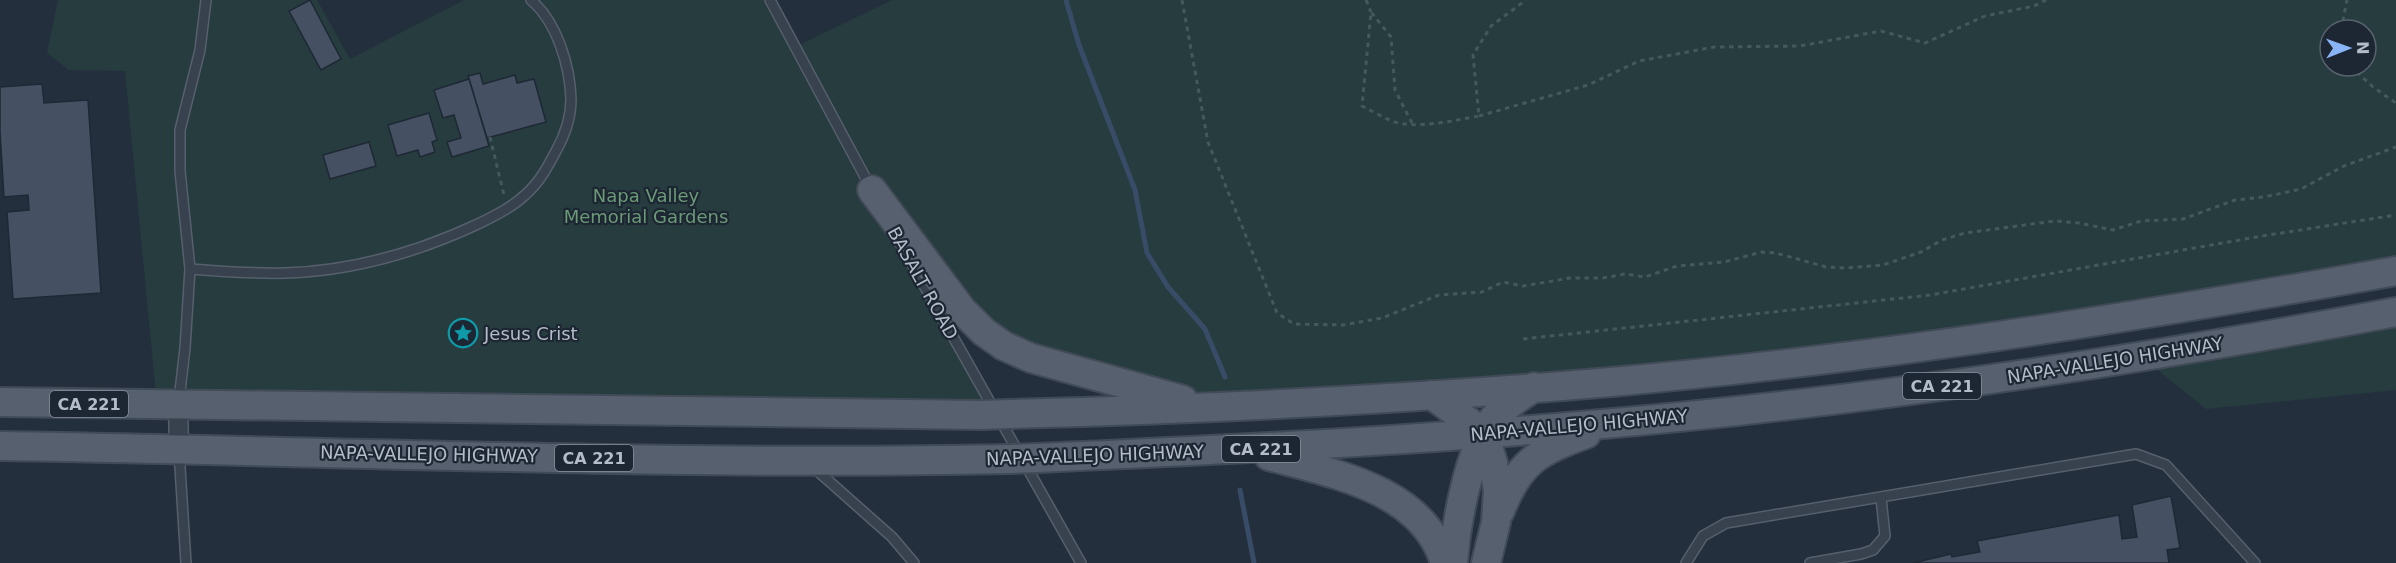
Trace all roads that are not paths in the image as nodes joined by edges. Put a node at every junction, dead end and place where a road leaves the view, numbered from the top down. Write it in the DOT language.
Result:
graph roads {
  1 [pos="206,0"];
  2 [pos="531,0"];
  3 [pos="770,0"];
  4 [pos="872,190"];
  5 [pos="904,250"];
  6 [pos="910,260"];
  7 [pos="190,270"];
  8 [pos="2396,271"];
  9 [pos="2396,312"];
  10 [pos="1534,387"];
  11 [pos="1432,395"];
  12 [pos="0,402"];
  13 [pos="178,405"];
  14 [pos="1214,409"];
  15 [pos="1617,423"];
  16 [pos="1484,433"];
  17 [pos="0,446"];
  18 [pos="179,449"];
  19 [pos="1247,449"];
  20 [pos="806,461"];
  21 [pos="1881,498"];
  22 [pos="1496,522"];
  23 [pos="186,563"];
  24 [pos="914,563"];
  25 [pos="1081,563"];
  26 [pos="1445,563"];
  27 [pos="1453,563"];
  28 [pos="1486,563"];
  29 [pos="1686,563"];
  30 [pos="1809,563"];
  31 [pos="2255,563"];
  1 -- 7 [label="lane"];
  2 -- 7 [label="lane"];
  3 -- 4 [label="lane, BASALT ROAD"];
  4 -- 5 [label="lane, BASALT ROAD"];
  4 -- 14 [label="main road"];
  6 -- 25 [label="lane, BASALT ROAD"];
  7 -- 13 [label="lane"];
  8 -- 10 [label="main road, CA 221"];
  9 -- 15 [label="main road, NAPA-VALLEJO HIGHWAY / CA 221"];
  10 -- 11 [label="main road, CA 221"];
  10 -- 16 [label="main road"];
  11 -- 14 [label="main road, CA 221"];
  11 -- 16 [label="main road"];
  12 -- 13 [label="main road, CA 221"];
  13 -- 14 [label="main road, CA 221"];
  13 -- 18 [label="street"];
  15 -- 16 [label="main road, NAPA-VALLEJO HIGHWAY / CA 221"];
  15 -- 22 [label="main road"];
  16 -- 19 [label="main road, NAPA-VALLEJO HIGHWAY / CA 221"];
  16 -- 22 [label="main road"];
  16 -- 27 [label="main road"];
  17 -- 18 [label="main road, NAPA-VALLEJO HIGHWAY / CA 221"];
  18 -- 20 [label="main road, NAPA-VALLEJO HIGHWAY / CA 221"];
  18 -- 23 [label="lane"];
  19 -- 20 [label="main road, NAPA-VALLEJO HIGHWAY / CA 221, bridge"];
  19 -- 26 [label="main road"];
  20 -- 24 [label="lane"];
  21 -- 29 [label="lane"];
  21 -- 30 [label="lane"];
  21 -- 31 [label="lane"];
  22 -- 28 [label="main road"];
}
